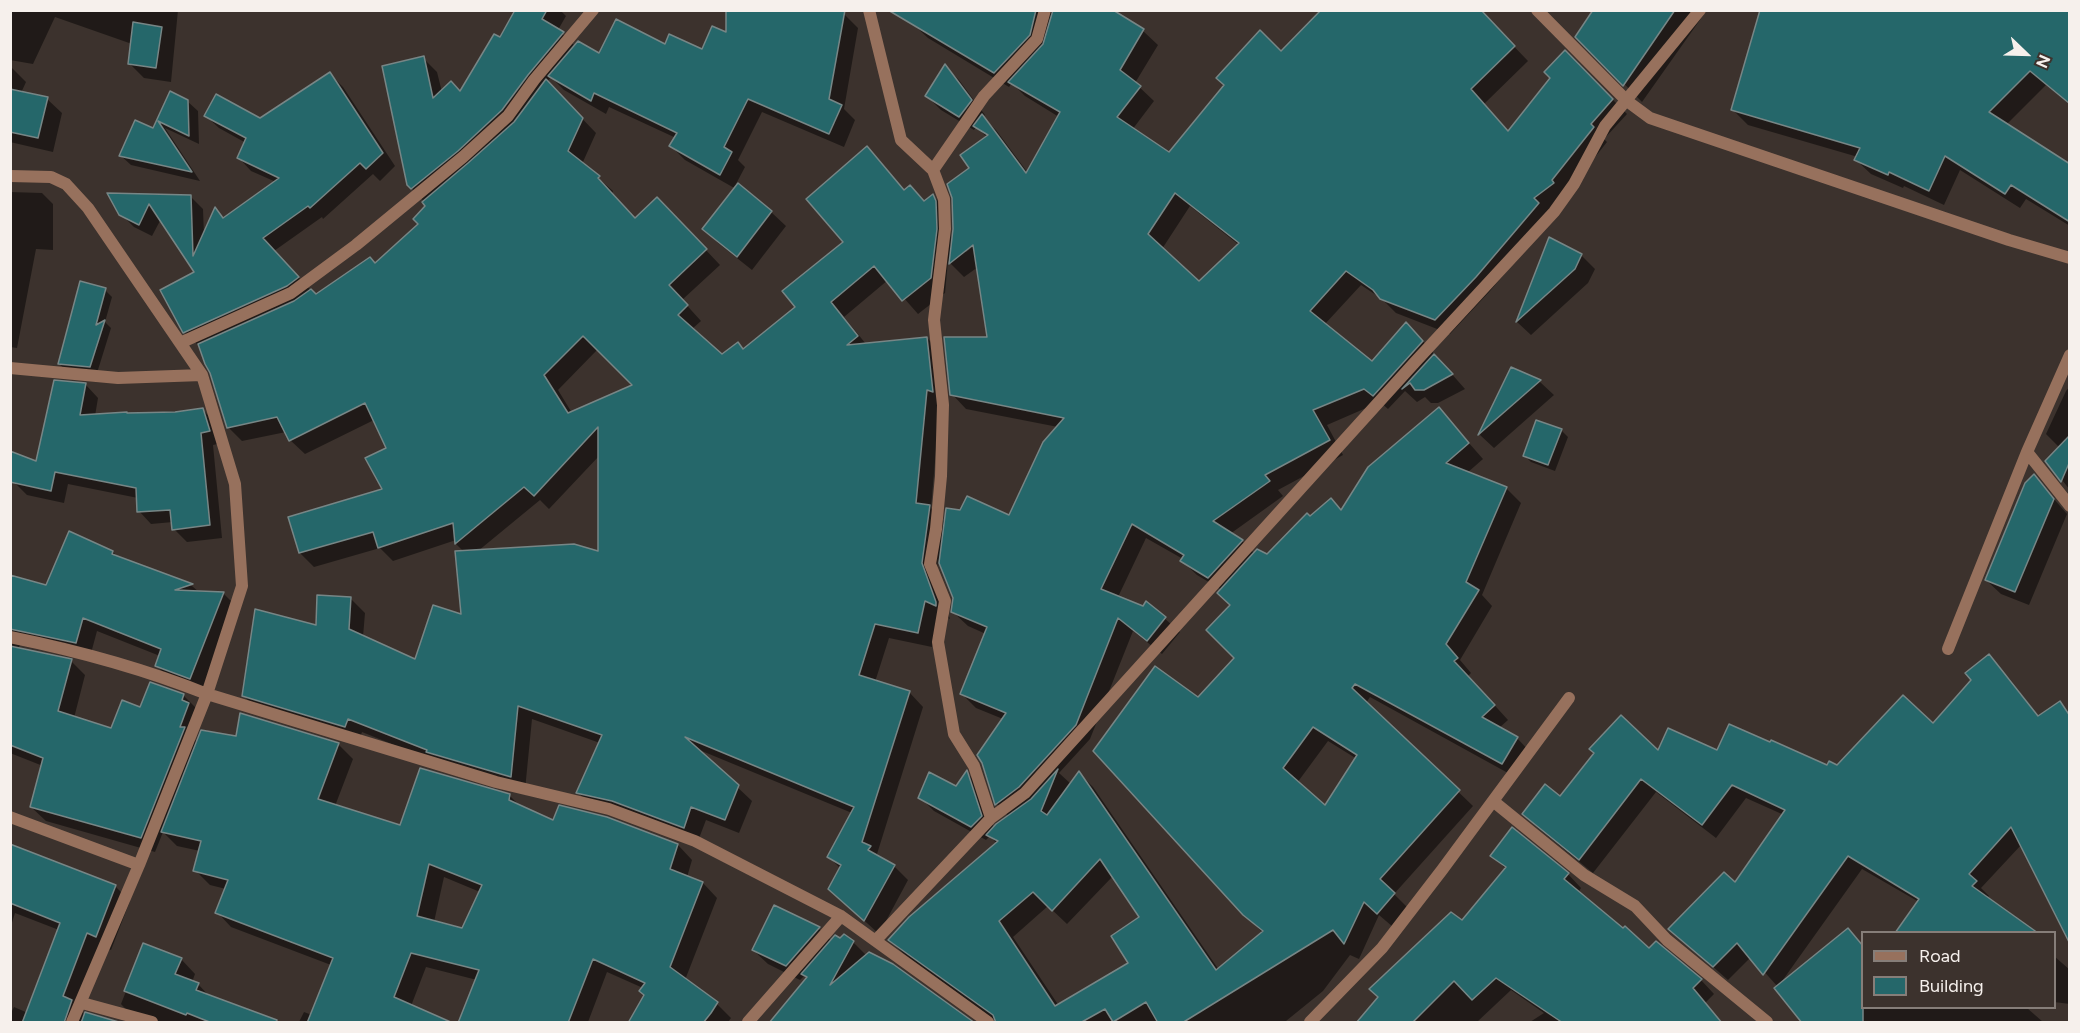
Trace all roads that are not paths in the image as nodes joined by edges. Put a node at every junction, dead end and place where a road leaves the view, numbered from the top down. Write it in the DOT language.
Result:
graph roads {
  1 [pos="593,10"];
  2 [pos="869,10"];
  3 [pos="1045,10"];
  4 [pos="1537,10"];
  5 [pos="1700,10"];
  6 [pos="1627,101"];
  7 [pos="933,170"];
  8 [pos="10,176"];
  9 [pos="2070,258"];
  10 [pos="180,343"];
  11 [pos="2070,355"];
  12 [pos="10,368"];
  13 [pos="202,375"];
  14 [pos="2027,452"];
  15 [pos="2070,506"];
  16 [pos="10,637"];
  17 [pos="1948,649"];
  18 [pos="207,694"];
  19 [pos="1569,698"];
  20 [pos="1493,801"];
  21 [pos="10,817"];
  22 [pos="991,818"];
  23 [pos="139,864"];
  24 [pos="841,916"];
  25 [pos="876,940"];
  26 [pos="82,1003"];
  27 [pos="72,1023"];
  28 [pos="152,1023"];
  29 [pos="748,1023"];
  30 [pos="988,1023"];
  31 [pos="1310,1023"];
  32 [pos="1767,1023"];
  1 -- 10 [label="street"];
  2 -- 7 [label="street"];
  3 -- 7 [label="street"];
  4 -- 6 [label="street"];
  5 -- 6 [label="street"];
  6 -- 9 [label="street"];
  6 -- 22 [label="street"];
  7 -- 22 [label="street"];
  8 -- 10 [label="street"];
  10 -- 13 [label="street"];
  11 -- 14 [label="street"];
  12 -- 13 [label="street"];
  13 -- 18 [label="street"];
  14 -- 15 [label="street"];
  14 -- 17 [label="street"];
  16 -- 18 [label="street"];
  18 -- 23 [label="street"];
  18 -- 24 [label="street"];
  19 -- 20 [label="street"];
  20 -- 31 [label="street"];
  20 -- 32 [label="street"];
  21 -- 23 [label="street"];
  22 -- 25 [label="street"];
  23 -- 26 [label="street"];
  24 -- 25 [label="street"];
  24 -- 29 [label="street"];
  25 -- 30 [label="street"];
  26 -- 27 [label="street"];
  26 -- 28 [label="street"];
}
